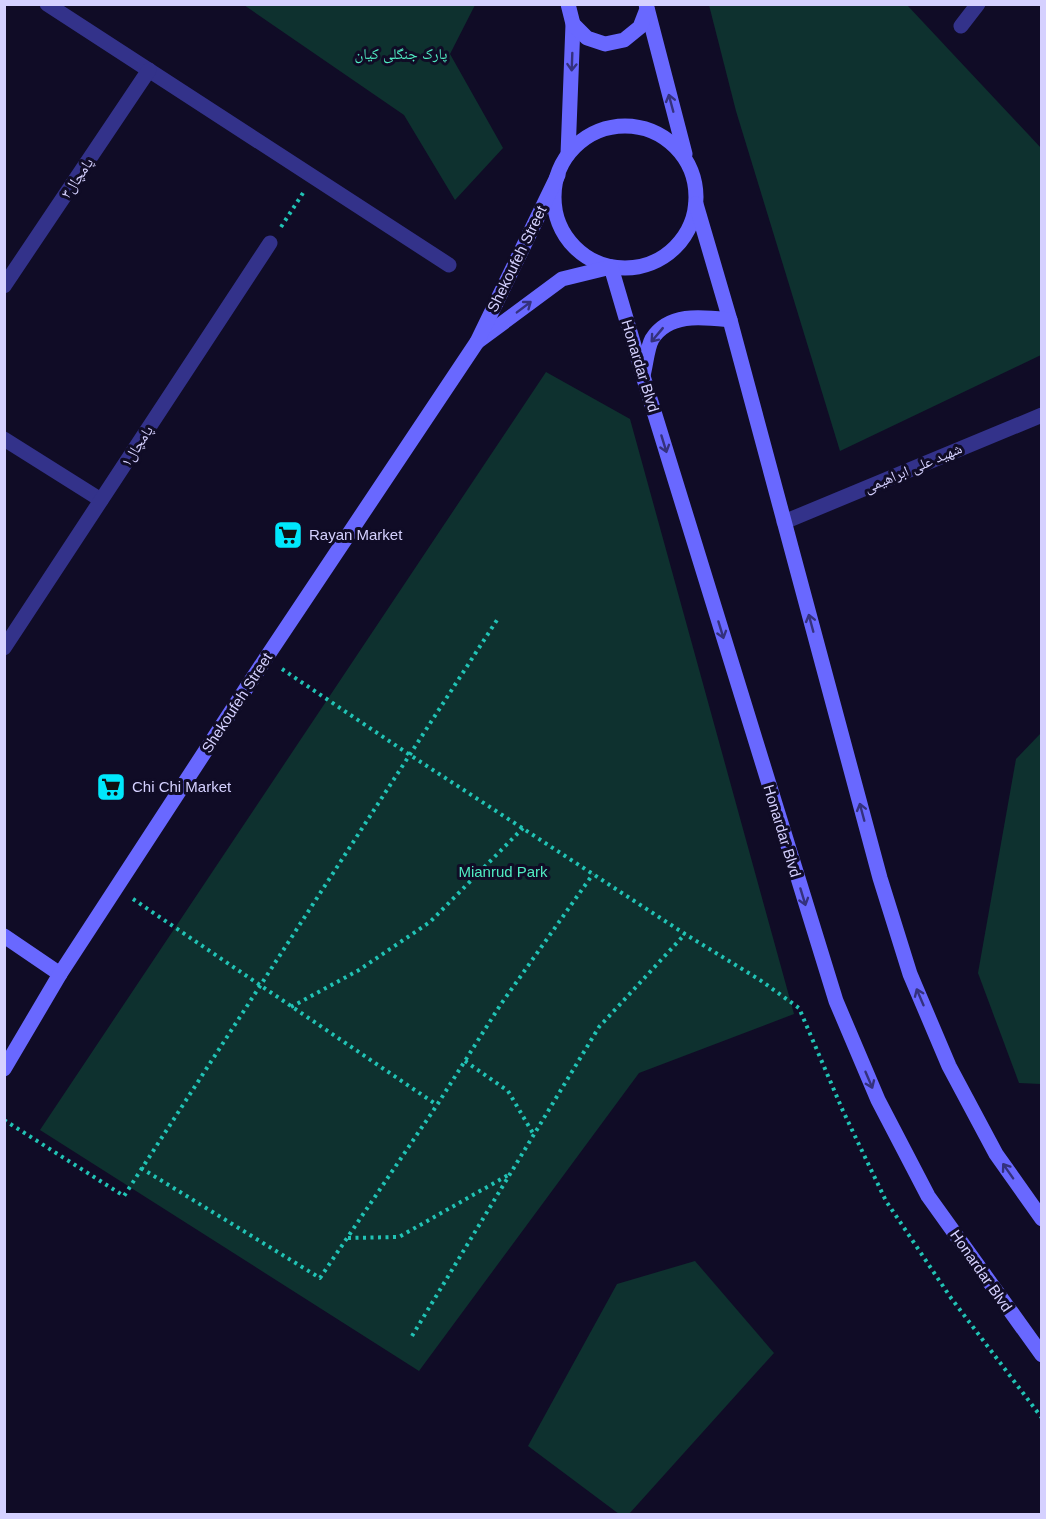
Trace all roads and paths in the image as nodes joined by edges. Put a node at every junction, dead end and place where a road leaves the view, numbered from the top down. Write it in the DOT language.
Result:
graph roads {
  1 [pos="47,4"];
  2 [pos="568,4"];
  3 [pos="978,4"];
  4 [pos="646,7"];
  5 [pos="573,24"];
  6 [pos="961,26"];
  7 [pos="148,70"];
  8 [pos="568,154"];
  9 [pos="686,160"];
  10 [pos="558,175"];
  11 [pos="313,177"];
  12 [pos="696,204"];
  13 [pos="270,243"];
  14 [pos="449,265"];
  15 [pos="611,267"];
  16 [pos="4,286"];
  17 [pos="730,320"];
  18 [pos="477,342"];
  19 [pos="643,376"];
  20 [pos="1041,415"];
  21 [pos="4,439"];
  22 [pos="101,500"];
  23 [pos="784,522"];
  24 [pos="497,620"];
  25 [pos="4,648"];
  26 [pos="266,658"];
  27 [pos="410,755"];
  28 [pos="523,828"];
  29 [pos="592,874"];
  30 [pos="117,888"];
  31 [pos="684,934"];
  32 [pos="4,936"];
  33 [pos="60,974"];
  34 [pos="260,986"];
  35 [pos="291,1006"];
  36 [pos="465,1061"];
  37 [pos="4,1069"];
  38 [pos="436,1105"];
  39 [pos="4,1120"];
  40 [pos="534,1136"];
  41 [pos="141,1168"];
  42 [pos="511,1173"];
  43 [pos="1041,1219"];
  44 [pos="347,1238"];
  45 [pos="412,1336"];
  46 [pos="1041,1355"];
  47 [pos="1041,1418"];
  1 -- 7 [label="street"];
  2 -- 5 [label="main road"];
  3 -- 6 [label="street"];
  4 -- 5 [label="main road"];
  9 -- 4 [label="main road, one-way"];
  5 -- 8 [label="main road, one-way"];
  7 -- 11 [label="street"];
  7 -- 16 [label="street, پامچال۳"];
  8 -- 9 [label="main road"];
  8 -- 10 [label="main road"];
  9 -- 12 [label="main road"];
  10 -- 15 [label="main road"];
  10 -- 18 [label="main road, Shekoufeh Street"];
  11 -- 13 [label="path"];
  11 -- 14 [label="street"];
  12 -- 15 [label="main road"];
  12 -- 17 [label="main road"];
  13 -- 22 [label="street, پامچال۱"];
  18 -- 15 [label="main road, Shekoufeh Street, one-way"];
  15 -- 19 [label="main road, Honardar Blvd"];
  17 -- 19 [label="main road, one-way"];
  17 -- 23 [label="main road"];
  18 -- 26 [label="main road, Shekoufeh Street"];
  19 -- 46 [label="main road, Honardar Blvd, one-way"];
  20 -- 23 [label="street, شهید علی ابراهیمی"];
  21 -- 22 [label="street"];
  22 -- 25 [label="street, پامچال۱"];
  43 -- 23 [label="main road, one-way"];
  24 -- 27 [label="path"];
  26 -- 27 [label="path"];
  26 -- 30 [label="main road, Shekoufeh Street"];
  27 -- 28 [label="path"];
  27 -- 34 [label="path"];
  28 -- 29 [label="path"];
  28 -- 35 [label="path"];
  29 -- 31 [label="path"];
  29 -- 36 [label="path"];
  30 -- 33 [label="main road, Shekoufeh Street"];
  30 -- 34 [label="path"];
  31 -- 40 [label="path"];
  31 -- 47 [label="path"];
  32 -- 33 [label="main road"];
  33 -- 37 [label="main road, Shekoufeh Street"];
  34 -- 35 [label="path"];
  34 -- 41 [label="path"];
  35 -- 38 [label="path"];
  36 -- 38 [label="path"];
  36 -- 40 [label="path"];
  38 -- 44 [label="path"];
  39 -- 41 [label="path"];
  40 -- 42 [label="path"];
  41 -- 44 [label="path"];
  42 -- 44 [label="path"];
  42 -- 45 [label="path"];
}
